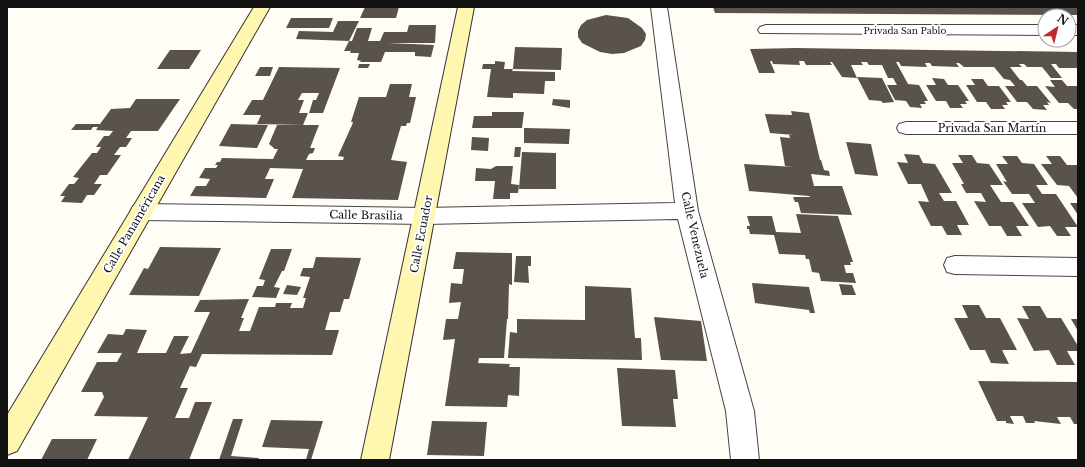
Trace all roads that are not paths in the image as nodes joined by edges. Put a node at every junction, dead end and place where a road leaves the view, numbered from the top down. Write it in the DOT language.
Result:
graph roads {
  1 [pos="262,7"];
  2 [pos="466,7"];
  3 [pos="659,7"];
  4 [pos="766,30"];
  5 [pos="1037,30"];
  6 [pos="906,128"];
  7 [pos="1078,128"];
  8 [pos="687,211"];
  9 [pos="141,212"];
  10 [pos="425,216"];
  11 [pos="956,265"];
  12 [pos="1078,267"];
  13 [pos="7,441"];
  14 [pos="375,460"];
  15 [pos="745,460"];
  1 -- 9 [label="street, Calle Panaméricana"];
  2 -- 10 [label="street, Calle Ecuador"];
  3 -- 8 [label="street, Calle Venezuela"];
  4 -- 5 [label="street, Privada San Pablo"];
  6 -- 7 [label="street, Privada San Martín"];
  8 -- 10 [label="street, Calle Brasilia"];
  8 -- 15 [label="street, Calle Venezuela"];
  9 -- 10 [label="street, Calle Brasilia"];
  9 -- 13 [label="street, Calle Panaméricana"];
  10 -- 14 [label="street, Calle Ecuador"];
  11 -- 12 [label="street"];
}
